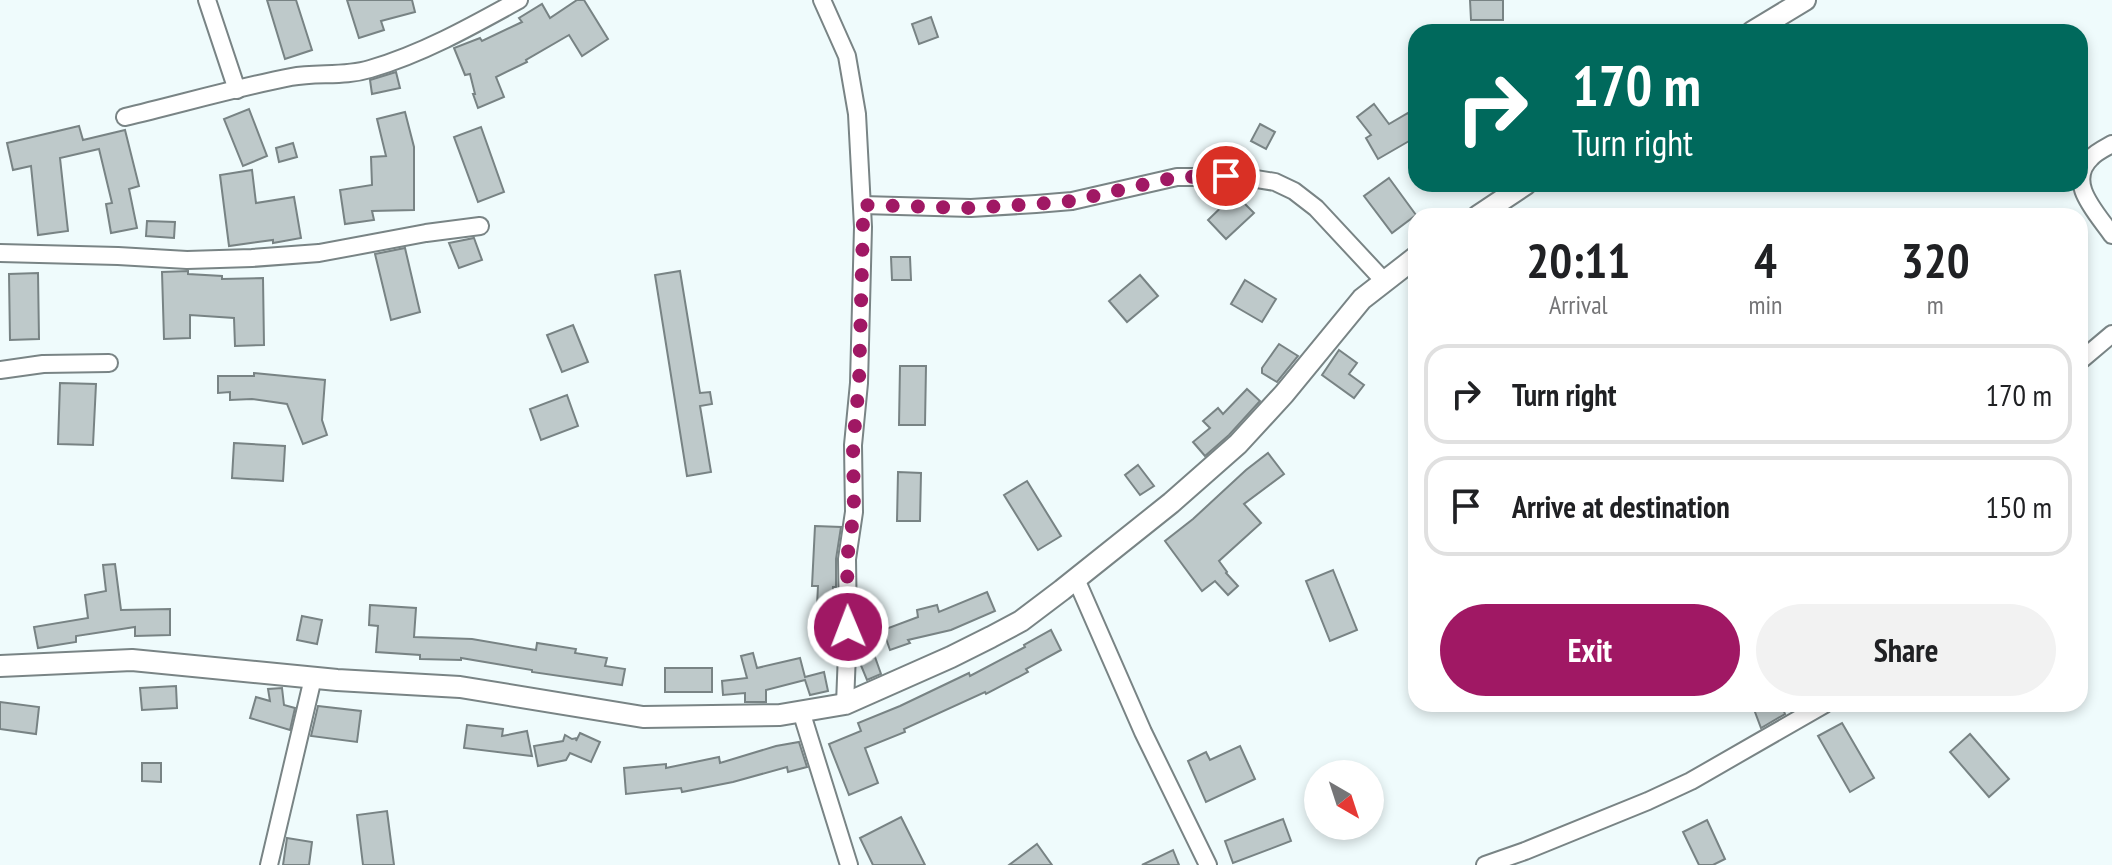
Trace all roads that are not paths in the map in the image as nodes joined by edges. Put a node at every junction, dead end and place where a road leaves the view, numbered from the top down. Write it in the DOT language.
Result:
graph roads {
  1 [pos="207,0"];
  2 [pos="519,0"];
  3 [pos="822,0"];
  4 [pos="1805,0"];
  5 [pos="1765,24"];
  6 [pos="237,90"];
  7 [pos="125,117"];
  8 [pos="2112,144"];
  9 [pos="2088,161"];
  10 [pos="1514,192"];
  11 [pos="2084,192"];
  12 [pos="862,205"];
  13 [pos="1490,208"];
  14 [pos="480,226"];
  15 [pos="2112,235"];
  16 [pos="0,253"];
  17 [pos="1408,263"];
  18 [pos="1384,281"];
  19 [pos="2112,334"];
  20 [pos="2088,354"];
  21 [pos="109,363"];
  22 [pos="0,370"];
  23 [pos="1076,579"];
  24 [pos="0,666"];
  25 [pos="313,678"];
  26 [pos="845,704"];
  27 [pos="801,711"];
  28 [pos="1811,712"];
  29 [pos="269,865"];
  30 [pos="849,865"];
  31 [pos="1208,865"];
  32 [pos="1485,865"];
  1 -- 6 [label="street"];
  2 -- 6 [label="street"];
  3 -- 12 [label="street"];
  4 -- 5 [label="street"];
  6 -- 7 [label="street"];
  8 -- 9 [label="street"];
  10 -- 13 [label="street"];
  11 -- 15 [label="street"];
  12 -- 18 [label="street"];
  12 -- 26 [label="street"];
  14 -- 16 [label="street"];
  17 -- 18 [label="street"];
  18 -- 23 [label="street"];
  19 -- 20 [label="street"];
  21 -- 22 [label="street"];
  23 -- 26 [label="street"];
  23 -- 31 [label="street"];
  24 -- 25 [label="street"];
  25 -- 27 [label="street"];
  25 -- 29 [label="street"];
  26 -- 27 [label="street"];
  27 -- 30 [label="street"];
  28 -- 32 [label="street"];
}
